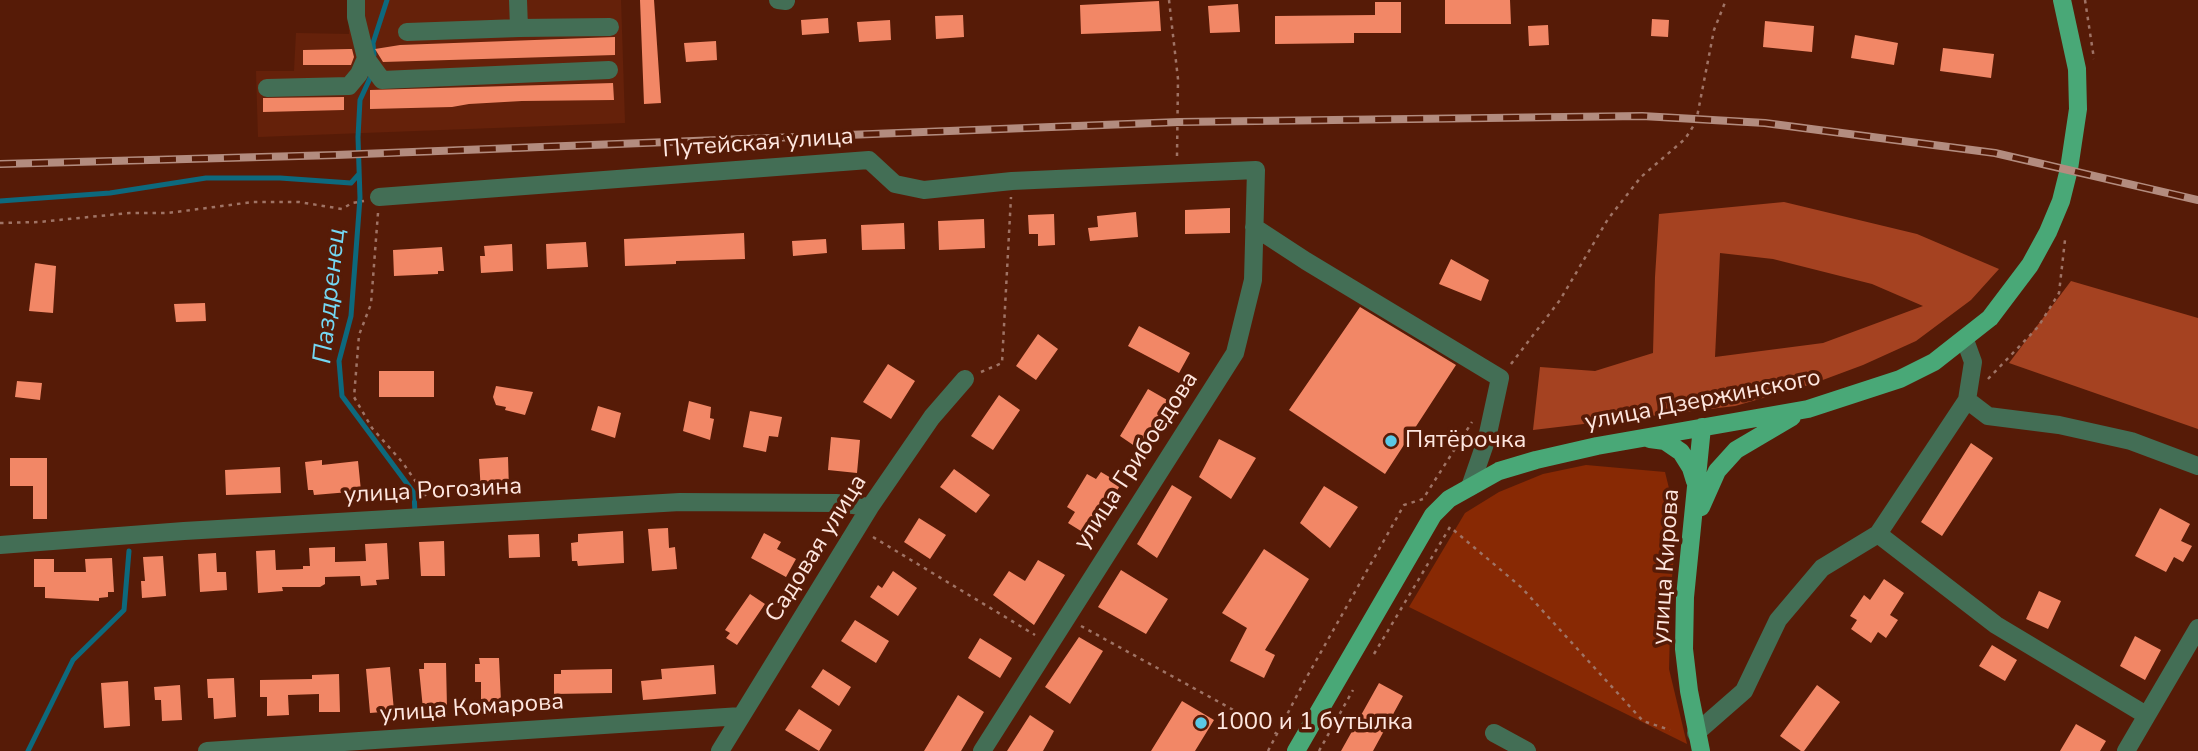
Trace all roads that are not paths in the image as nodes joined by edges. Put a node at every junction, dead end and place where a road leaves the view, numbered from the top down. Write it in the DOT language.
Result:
graph roads {
  1 [pos="356,0"];
  2 [pos="518,0"];
  3 [pos="2062,0"];
  4 [pos="610,27"];
  5 [pos="519,28"];
  6 [pos="407,32"];
  7 [pos="366,58"];
  8 [pos="609,71"];
  9 [pos="267,88"];
  10 [pos="1256,170"];
  11 [pos="373,199"];
  12 [pos="1254,227"];
  13 [pos="1965,340"];
  14 [pos="965,379"];
  15 [pos="1967,400"];
  16 [pos="1808,409"];
  17 [pos="1702,427"];
  18 [pos="1643,438"];
  19 [pos="2198,466"];
  20 [pos="1470,486"];
  21 [pos="1697,488"];
  22 [pos="870,507"];
  23 [pos="1878,534"];
  24 [pos="1692,538"];
  25 [pos="0,545"];
  26 [pos="2198,628"];
  27 [pos="2146,715"];
  28 [pos="741,716"];
  29 [pos="1494,733"];
  30 [pos="1696,733"];
  31 [pos="207,751"];
  32 [pos="720,751"];
  33 [pos="982,751"];
  34 [pos="1296,751"];
  35 [pos="1527,751"];
  36 [pos="1701,751"];
  37 [pos="2126,751"];
  1 -- 7 [label="street"];
  2 -- 5 [label="street"];
  3 -- 13 [label="main road, улица Дзержинского"];
  4 -- 5 [label="street"];
  5 -- 6 [label="street"];
  7 -- 8 [label="street"];
  7 -- 9 [label="street"];
  10 -- 11 [label="street, Путейская улица"];
  10 -- 12 [label="street, улица Грибоедова"];
  12 -- 20 [label="street"];
  12 -- 33 [label="street, улица Грибоедова"];
  13 -- 15 [label="street"];
  13 -- 16 [label="main road, улица Дзержинского"];
  14 -- 22 [label="street, Садовая улица"];
  15 -- 19 [label="street"];
  15 -- 23 [label="street"];
  16 -- 17 [label="main road, улица Дзержинского"];
  16 -- 24 [label="main road"];
  17 -- 18 [label="main road, улица Дзержинского"];
  17 -- 21 [label="main road, улица Кирова"];
  18 -- 20 [label="main road, улица Дзержинского"];
  18 -- 21 [label="main road"];
  20 -- 34 [label="main road, улица Дзержинского"];
  21 -- 24 [label="main road, улица Кирова"];
  22 -- 25 [label="street, улица Рогозина"];
  22 -- 28 [label="street, Садовая улица"];
  23 -- 27 [label="street"];
  23 -- 30 [label="street"];
  24 -- 30 [label="main road, улица Кирова"];
  26 -- 27 [label="street"];
  27 -- 37 [label="street"];
  28 -- 31 [label="street, улица Комарова"];
  28 -- 32 [label="street, Садовая улица"];
  29 -- 35 [label="street"];
  30 -- 36 [label="main road, улица Кирова"];
}
